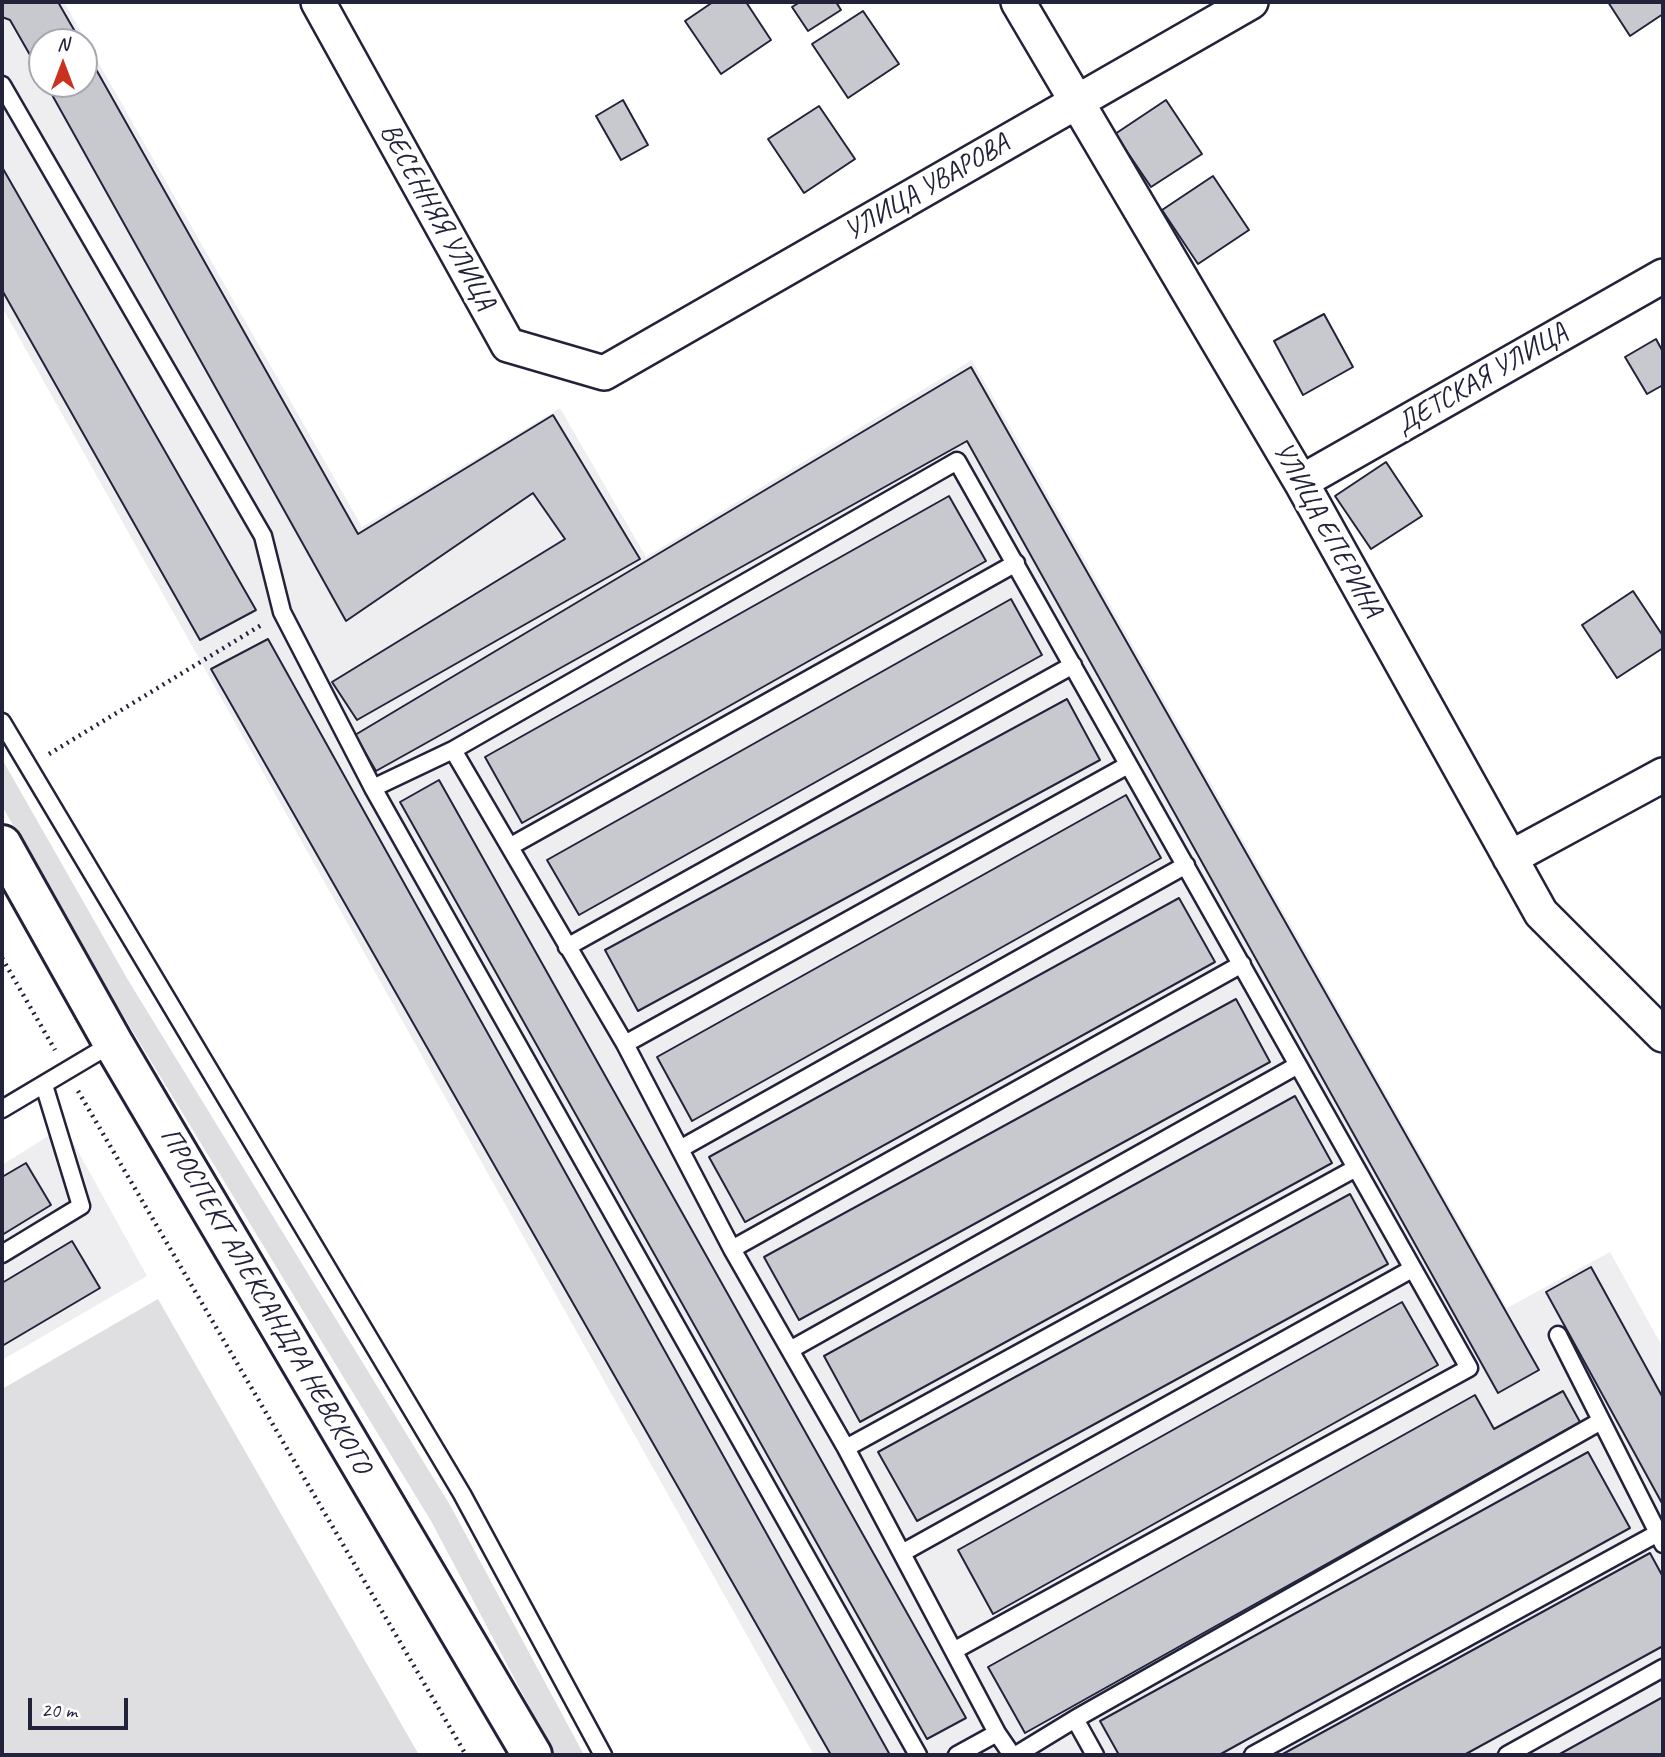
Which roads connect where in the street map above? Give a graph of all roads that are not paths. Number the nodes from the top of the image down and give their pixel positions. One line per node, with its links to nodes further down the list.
1 (1018, 2): 5 (street, УЛИЦА ЕПЕРИНА)
2 (1251, 2): 5 (street, УЛИЦА УВАРОВА)
3 (328, 5): 7 (street, ВЕСЕННЯЯ УЛИЦА)
4 (2, 85): 15 (lane)
5 (1075, 103): 7 (street, УЛИЦА УВАРОВА); 8 (street, УЛИЦА ЕПЕРИНА)
6 (1663, 276): 8 (street, ДЕТСКАЯ УЛИЦА)
7 (604, 373)
8 (1301, 482): 18 (street, УЛИЦА ЕПЕРИНА)
9 (1016, 563): 10 (lane); 12 (lane); 17 (lane)
10 (1073, 664): 13 (lane); 20 (lane)
11 (2, 722): 44 (lane)
12 (453, 750): 15 (lane); 17 (lane)
13 (1128, 765): 19 (lane); 24 (lane)
14 (1663, 775): 18 (street)
15 (373, 788): 45 (lane)
16 (2, 845): 23 (main road, ПРОСПЕКТ АЛЕКСАНДРА НЕВСКОГО)
17 (511, 846): 20 (lane)
18 (1510, 859): 22 (street, УЛИЦА ЕПЕРИНА)
19 (1186, 865): 21 (lane); 28 (lane)
20 (567, 947): 24 (lane)
21 (1242, 964): 25 (lane); 30 (lane)
22 (1663, 1035)
23 (113, 1043): 26 (lane); 43 (main road, ПРОСПЕКТ АЛЕКСАНДРА НЕВСКОГО)
24 (625, 1044): 28 (lane)
25 (1298, 1065): 29 (lane); 34 (lane)
26 (44, 1085): 27 (lane); 31 (lane)
27 (2, 1109)
28 (680, 1149): 30 (lane)
29 (1356, 1168): 32 (lane); 36 (lane)
30 (732, 1249): 34 (lane)
31 (2, 1254)
32 (1412, 1269): 38 (lane); 39 (lane)
33 (1558, 1335): 35 (lane)
34 (790, 1350): 36 (lane)
35 (1601, 1421): 37 (lane); 41 (lane)
36 (846, 1448): 38 (lane)
37 (1660, 1539): 49 (lane)
38 (902, 1553): 39 (lane)
39 (955, 1650): 42 (lane)
40 (1663, 1668): 50 (lane)
41 (1075, 1719): 47 (lane); 48 (lane)
42 (996, 1733): 46 (lane); 47 (lane)
43 (532, 1755)
44 (603, 1755)
45 (918, 1755)
46 (957, 1755)
47 (1014, 1755)
48 (1094, 1755)
49 (1253, 1755)
50 (1507, 1755)

